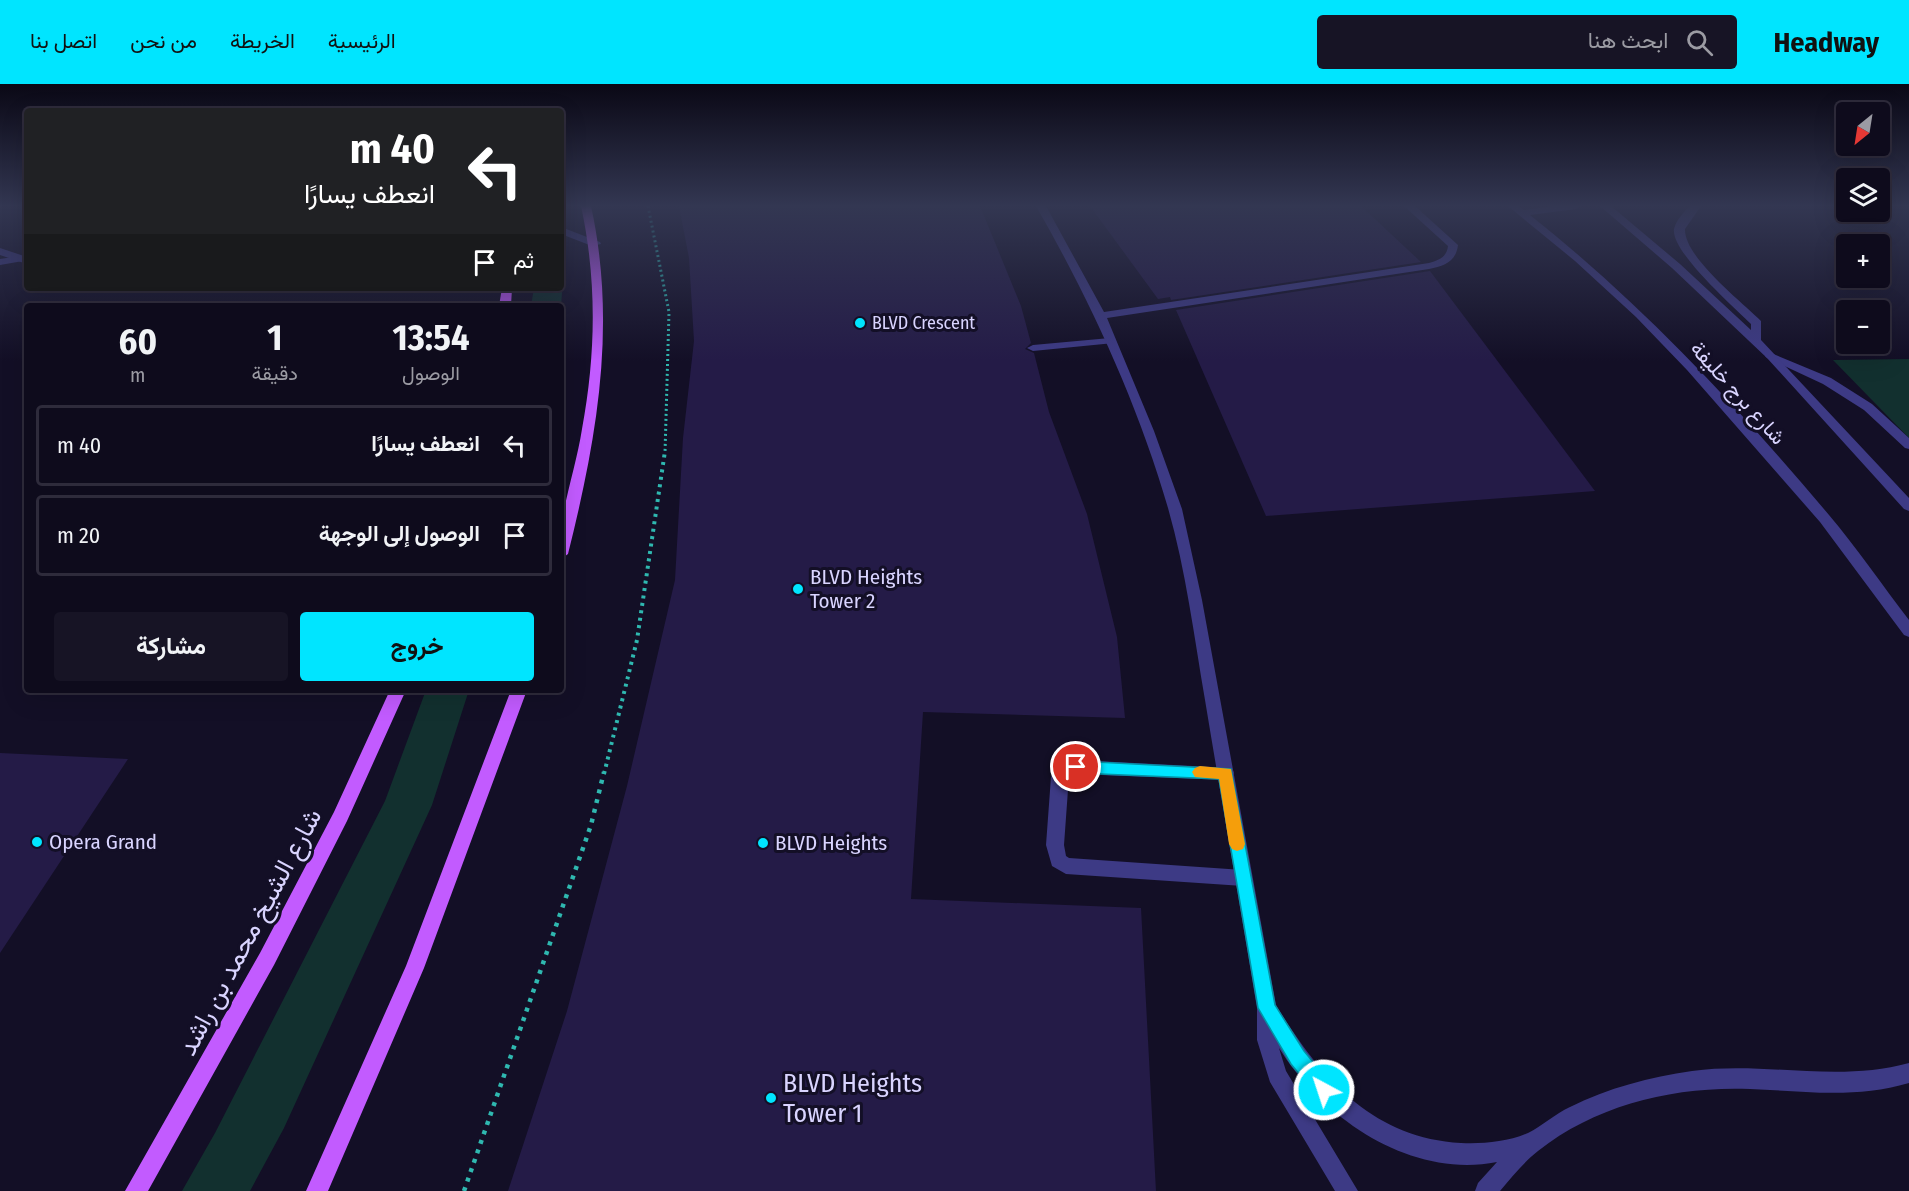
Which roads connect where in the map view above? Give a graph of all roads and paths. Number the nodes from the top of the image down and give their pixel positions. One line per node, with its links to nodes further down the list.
1 (597, 258): 17 (main road)
2 (658, 258): 28 (path)
3 (1071, 258): 10 (street)
4 (1450, 258): 10 (street)
5 (1577, 258): 18 (street, شارع برج خليفة)
6 (1666, 258): 12 (street, شارع برج خليفة)
7 (1692, 258): 12 (street)
8 (23, 260): 9 (street)
9 (0, 262)
10 (1100, 316): 11 (street)
11 (1110, 341): 13 (street); 21 (street)
12 (1755, 342): 14 (street, شارع برج خليفة)
13 (1033, 348)
14 (1771, 356): 15 (street); 16 (street, شارع برج خليفة)
15 (1909, 446)
16 (1909, 506)
17 (564, 541)
18 (1909, 631)
19 (397, 693): 26 (main road, شارع الشيخ محمد بن راشد)
20 (518, 693): 27 (main road)
21 (1226, 773): 22 (street); 22 (street)
22 (1243, 878): 23 (street)
23 (1267, 1008): 25 (street); 29 (street)
24 (1909, 1073): 25 (street)
25 (1530, 1143): 30 (street)
26 (136, 1191)
27 (317, 1191)
28 (464, 1191)
29 (1347, 1191)
30 (1486, 1191)

